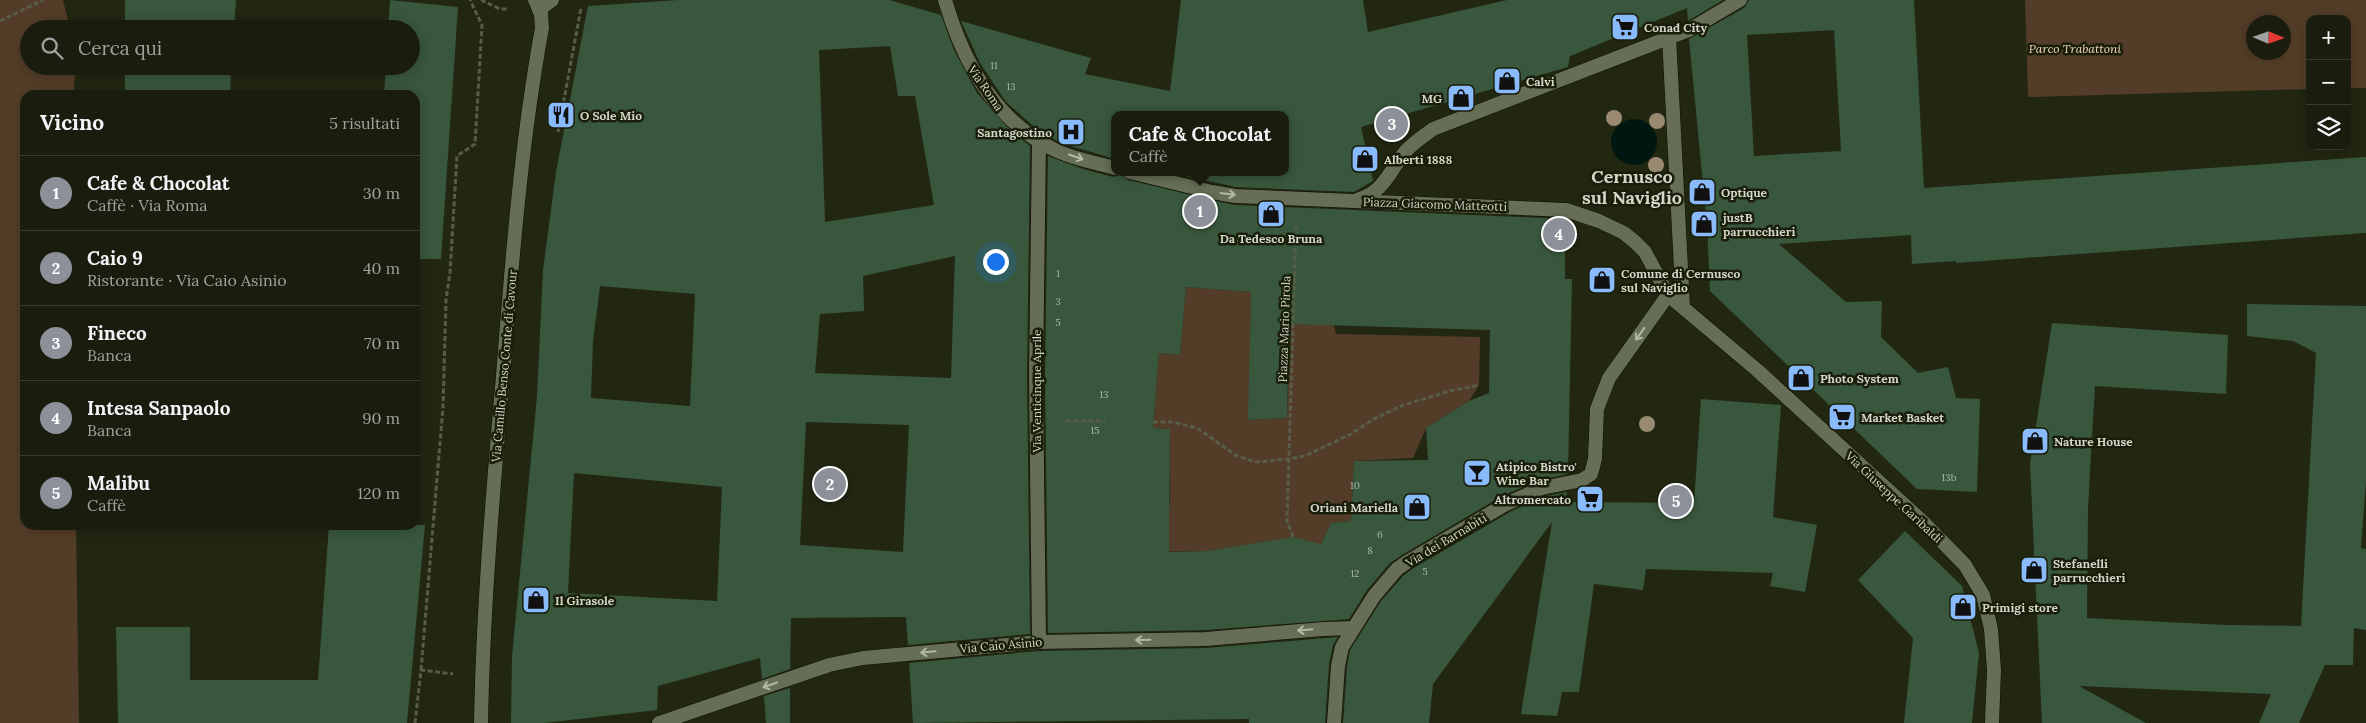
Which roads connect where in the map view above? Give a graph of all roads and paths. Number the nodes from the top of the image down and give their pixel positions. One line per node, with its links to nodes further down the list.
1 (43, 0): 7 (path)
2 (470, 0): 25 (path)
3 (552, 0): 6 (street)
4 (945, 0): 9 (street, Via Roma)
5 (1740, 0): 8 (street, Piazza Giacomo Matteotti)
6 (537, 5): 26 (street, Via Camillo Benso Conte di Cavour)
7 (0, 21)
8 (1669, 37): 13 (street, Piazza Giacomo Matteotti); 15 (street)
9 (1039, 141): 10 (street, Via Roma, one-way to 10); 18 (street, Via Venticinque Aprile)
10 (1111, 167)
11 (1146, 176): 12 (street, one-way to 12)
12 (1297, 199): 13 (street); 21 (path, Piazza Mario Pirola)
13 (1350, 200): 14 (street, Piazza Giacomo Matteotti)
14 (1668, 295): 15 (street, Piazza Giacomo Matteotti); 23 (street, Via dei Barnabiti, one-way to 23)
15 (1683, 307): 16 (street, Piazza Giacomo Matteotti)
16 (1757, 370): 29 (street, Via Giuseppe Garibaldi)
17 (1479, 385): 21 (path)
18 (1036, 421): 19 (path); 24 (street, Via Venticinque Aprile)
19 (1105, 421)
20 (1153, 422): 21 (path)
21 (1289, 459): 22 (path, Piazza Mario Pirola)
22 (1293, 537)
23 (1353, 628): 24 (street, Via Caio Asinio, one-way to 24); 28 (street, Via dei Barnabiti)
24 (1039, 642): 27 (street, Via Caio Asinio, one-way to 27)
25 (421, 670)
26 (481, 723)
27 (659, 723)
28 (1334, 723)
29 (1992, 723)

